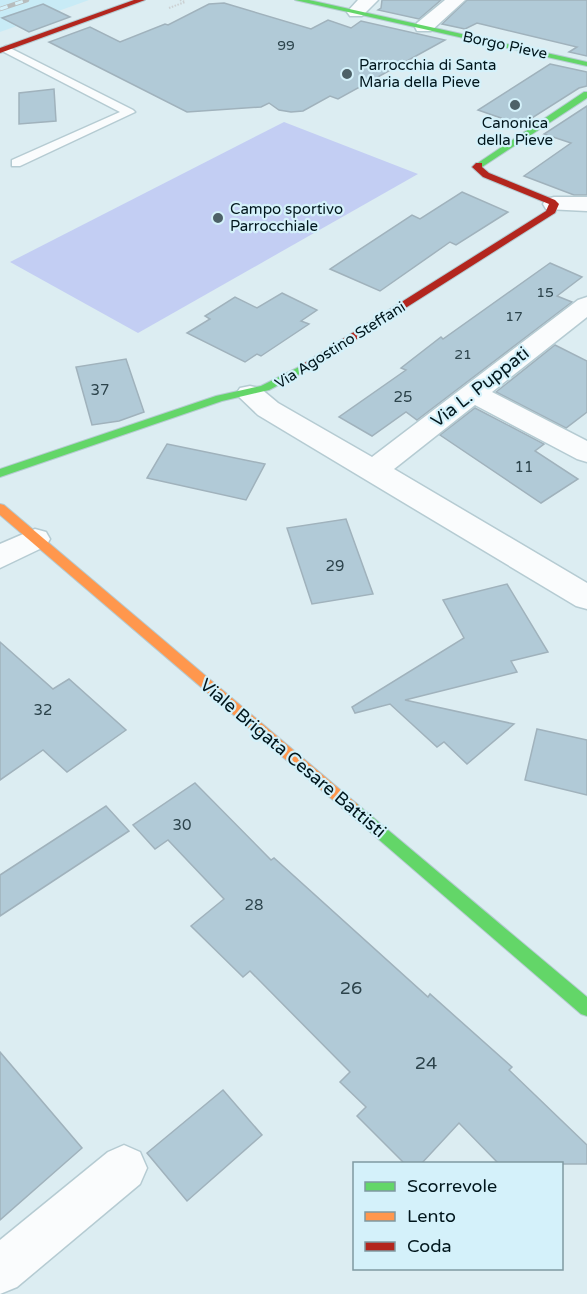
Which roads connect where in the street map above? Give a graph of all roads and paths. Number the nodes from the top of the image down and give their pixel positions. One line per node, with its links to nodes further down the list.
1 (141, 0): 6 (street)
2 (299, 0): 4 (street, Borgo Pieve)
3 (456, 0): 5 (street, Borgo Pieve)
4 (362, 6): 5 (street, Borgo Pieve)
5 (423, 27): 7 (street, Borgo Pieve)
6 (3, 50): 9 (lane)
7 (587, 63)
8 (587, 94): 10 (street)
9 (16, 163)
10 (554, 204): 11 (street); 14 (street, Via Agostino Steffani)
11 (587, 204)
12 (587, 305): 13 (street, Via L. Puppati)
13 (472, 393): 15 (street); 16 (street, Via L. Puppati)
14 (250, 394): 16 (street); 17 (street, Via Agostino Steffani)
15 (587, 453)
16 (374, 470): 21 (street)
17 (0, 473)
18 (0, 508): 19 (street, Viale Brigata Cesare Battisti)
19 (35, 539): 20 (street); 22 (street, Viale Brigata Cesare Battisti)
20 (0, 558)
21 (587, 598)
22 (587, 1008)
23 (124, 1168): 24 (street)
24 (0, 1270)

